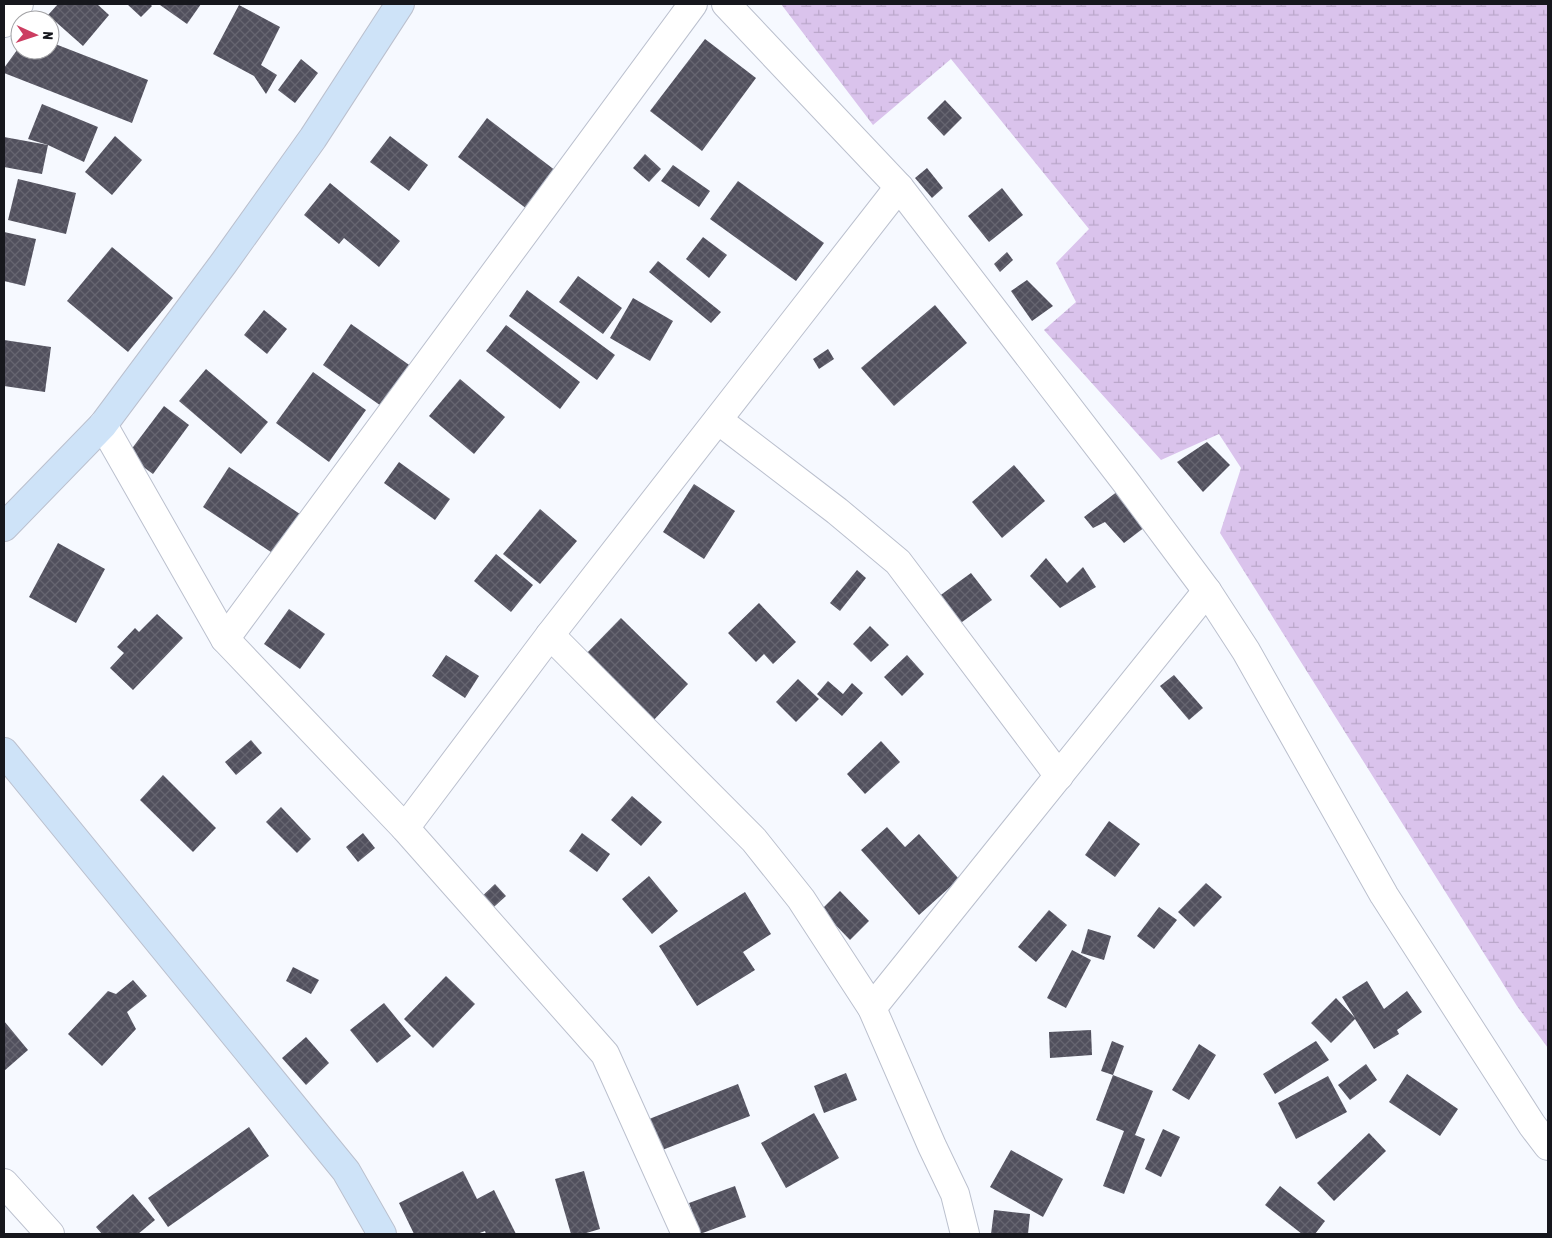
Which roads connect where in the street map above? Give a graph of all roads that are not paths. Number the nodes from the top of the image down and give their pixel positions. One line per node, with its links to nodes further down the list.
1 (19, 4): 5 (street)
2 (400, 4): 8 (main road)
3 (693, 4): 12 (street)
4 (726, 4): 6 (street)
5 (4, 23)
6 (899, 187): 7 (street); 10 (street)
7 (718, 420): 11 (street); 14 (street)
8 (103, 424): 9 (main road); 12 (street)
9 (4, 526)
10 (1207, 591): 14 (street); 17 (street)
11 (550, 635): 15 (street); 16 (street)
12 (225, 639): 15 (street)
13 (4, 752): 20 (main road)
14 (1059, 776): 16 (street)
15 (405, 828): 21 (street)
16 (872, 1008): 22 (street)
17 (1548, 1146)
18 (4, 1183): 19 (street)
19 (50, 1234)
20 (382, 1234)
21 (686, 1234)
22 (964, 1234)

